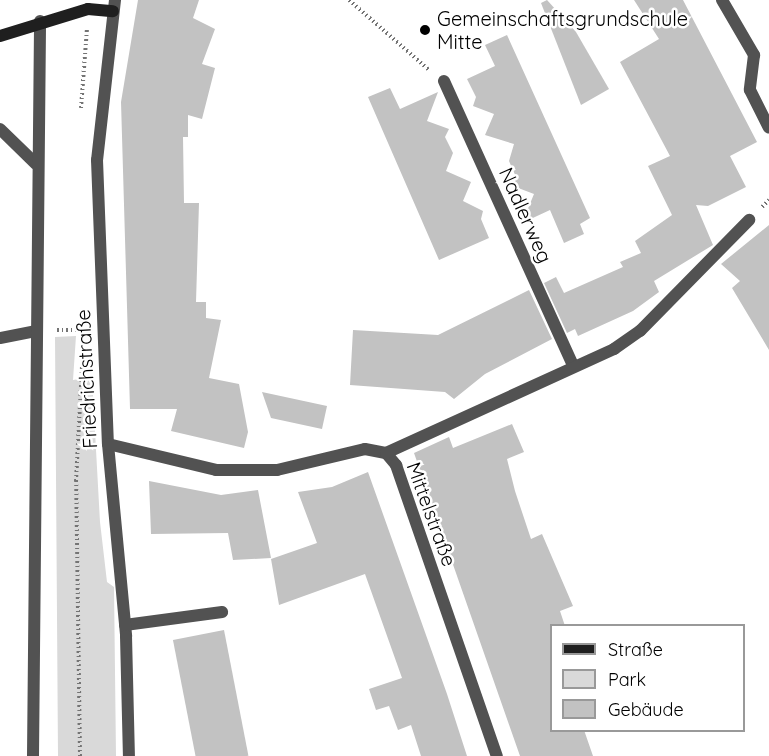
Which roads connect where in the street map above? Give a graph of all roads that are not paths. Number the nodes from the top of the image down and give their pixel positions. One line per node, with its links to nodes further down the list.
1 (722, 0): 6 (street)
2 (114, 5): 3 (street); 13 (street, Friedrichstraße)
3 (40, 21): 4 (street); 8 (street)
4 (0, 36)
5 (444, 81): 12 (street, Nadlerweg)
6 (769, 128)
7 (0, 129): 8 (street)
8 (36, 164): 10 (street)
9 (749, 220): 12 (street)
10 (35, 331): 11 (street); 17 (street)
11 (0, 338)
12 (573, 366): 14 (street)
13 (108, 444): 14 (street, Mittelstraße); 16 (street, Friedrichstraße)
14 (386, 453): 19 (street, Mittelstraße)
15 (222, 612): 16 (street)
16 (125, 625): 18 (street, Friedrichstraße)
17 (33, 756)
18 (129, 756)
19 (497, 756)

